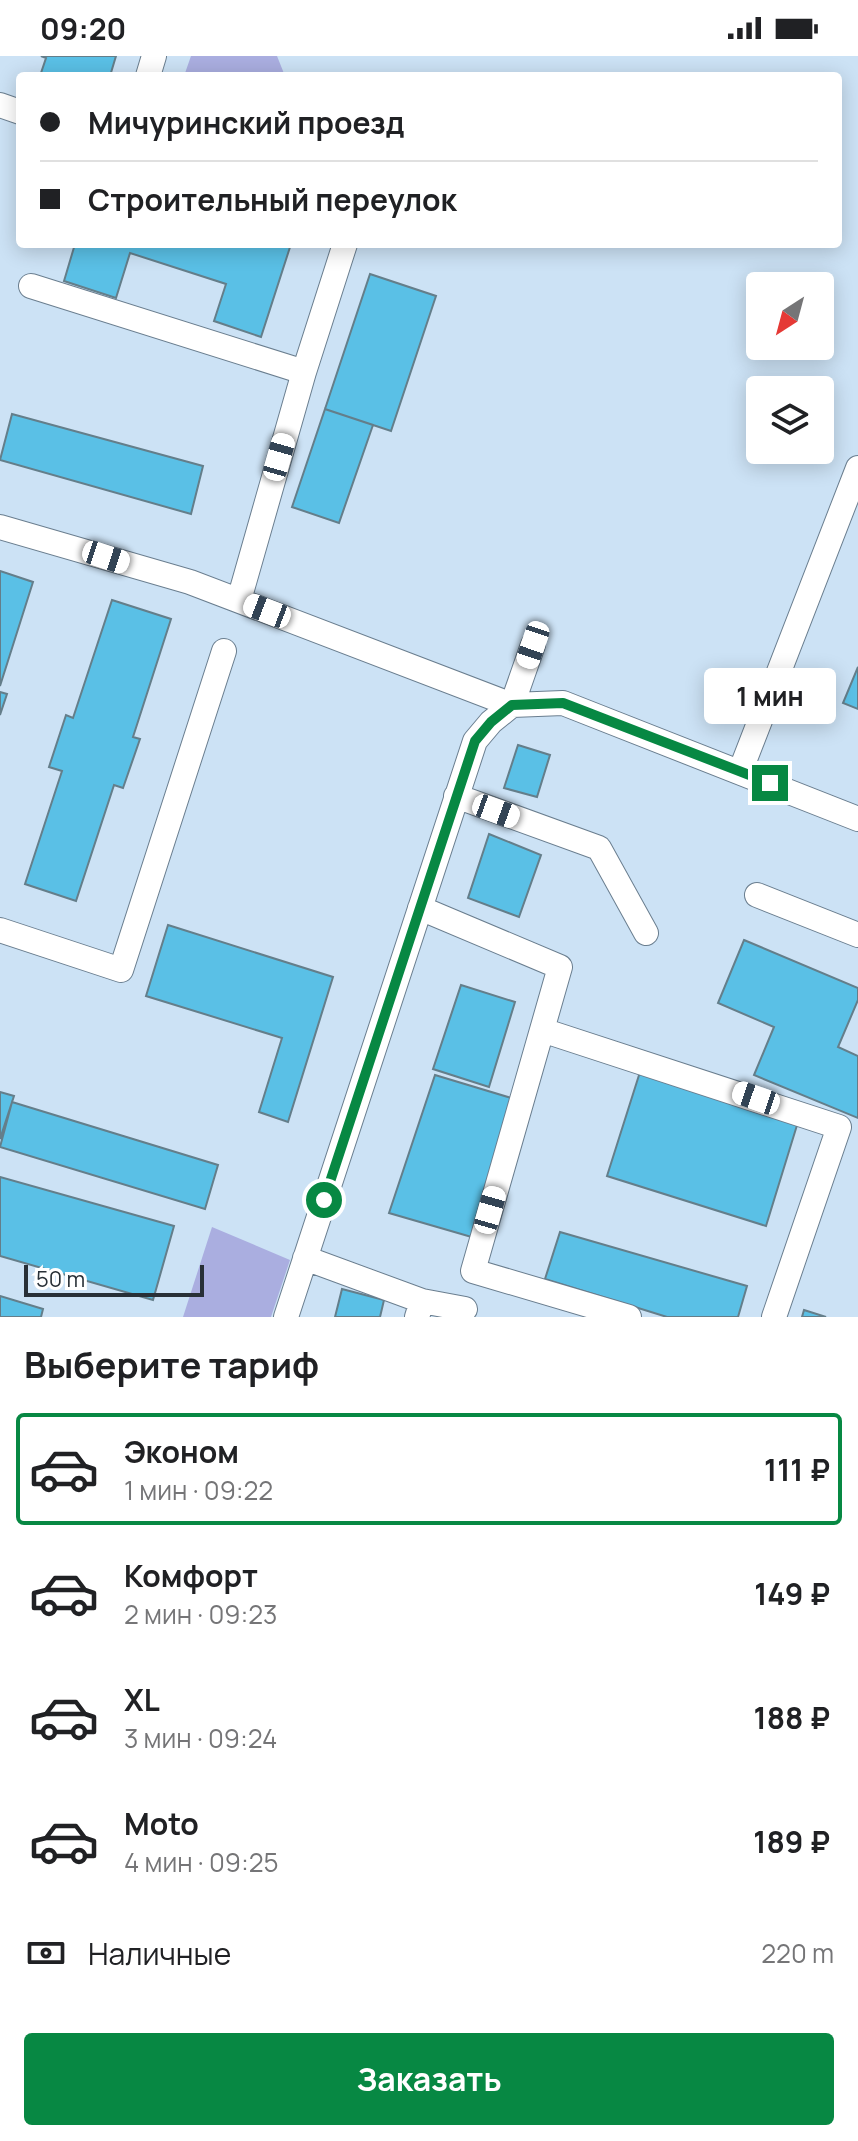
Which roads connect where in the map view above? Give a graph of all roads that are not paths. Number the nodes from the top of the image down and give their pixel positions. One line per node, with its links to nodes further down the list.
1 (344, 248): 3 (street)
2 (31, 286): 3 (street)
3 (304, 372): 6 (street)
4 (858, 468): 10 (street)
5 (0, 527): 6 (street)
6 (239, 600): 9 (street)
7 (533, 645): 9 (street)
8 (224, 651): 15 (street)
9 (512, 705): 10 (street); 11 (street)
10 (740, 772): 12 (street)
11 (456, 796): 14 (street); 16 (street)
12 (858, 819)
13 (757, 895): 17 (street)
14 (420, 908): 18 (street); 19 (street)
15 (0, 930)
16 (646, 933)
17 (858, 935)
18 (542, 1030): 23 (street); 24 (street)
19 (305, 1258): 20 (street); 22 (street)
20 (420, 1309): 21 (street)
21 (465, 1309)
22 (286, 1317)
23 (629, 1317)
24 (774, 1317)

